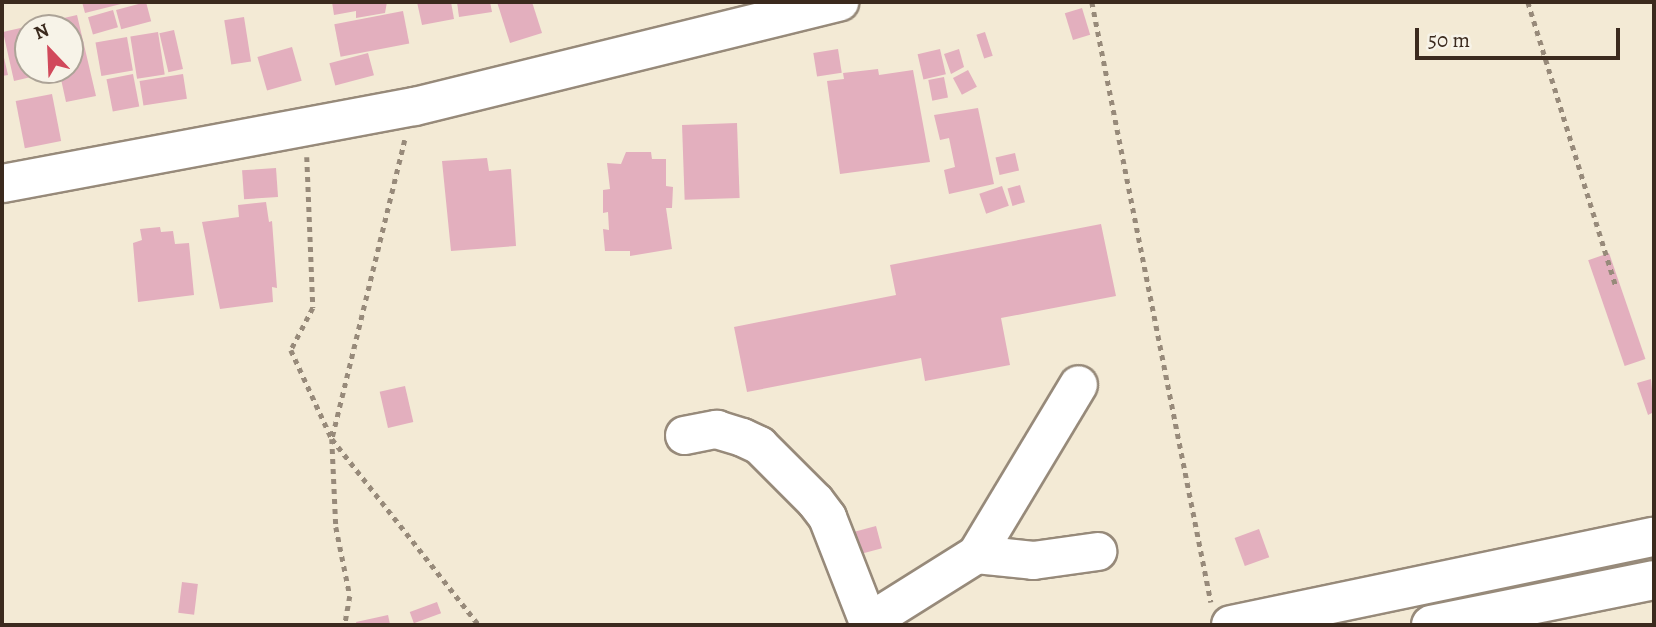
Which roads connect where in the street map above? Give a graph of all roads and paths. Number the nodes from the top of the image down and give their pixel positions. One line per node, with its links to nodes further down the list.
1 (839, 2): 4 (street)
2 (1092, 2): 15 (path)
3 (1528, 2): 7 (path)
4 (414, 106): 5 (street); 10 (path)
5 (306, 128): 6 (street); 10 (path)
6 (2, 183)
7 (1616, 287)
8 (1078, 384): 13 (street)
9 (684, 435): 18 (street)
10 (332, 439): 16 (path); 17 (path)
11 (1654, 537): 15 (highway)
12 (1097, 551): 13 (street)
13 (976, 554): 18 (street)
14 (1654, 580): 19 (highway)
15 (1222, 618)
16 (345, 625)
17 (479, 625)
18 (870, 625)
19 (1431, 625)

